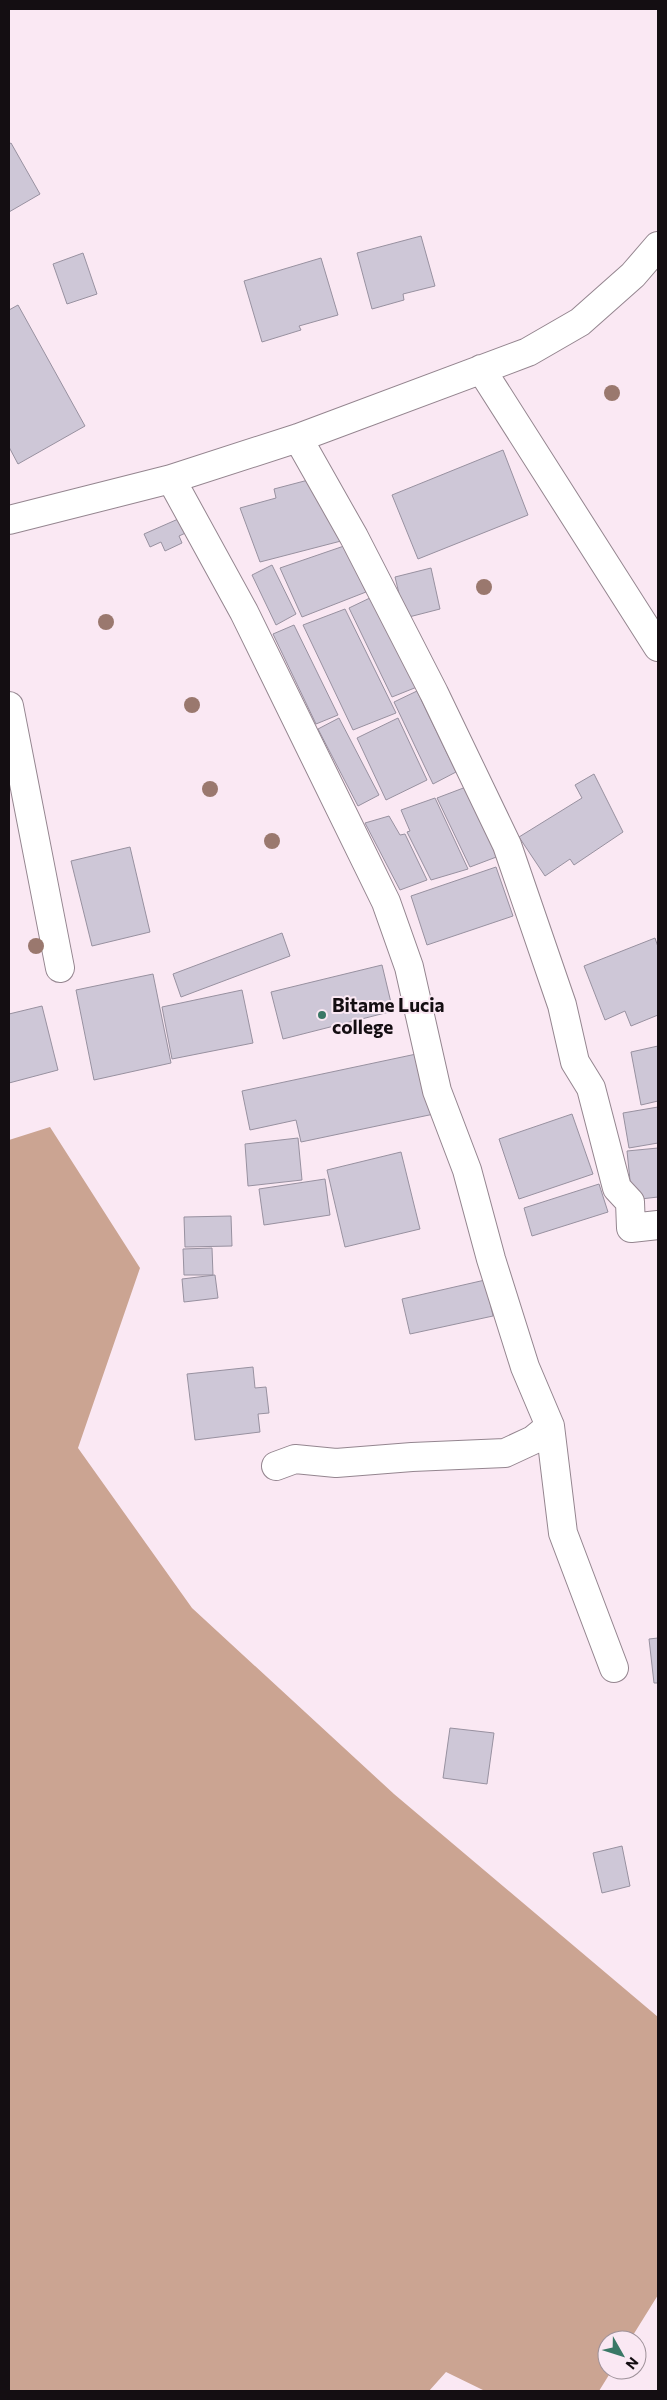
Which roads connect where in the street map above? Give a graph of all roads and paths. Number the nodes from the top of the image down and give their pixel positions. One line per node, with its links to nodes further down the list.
1 (658, 246): 2 (street)
2 (481, 369): 3 (street); 6 (street)
3 (298, 438): 4 (street); 9 (street)
4 (171, 479): 5 (street); 10 (street)
5 (9, 520)
6 (658, 647)
7 (9, 706): 8 (street)
8 (60, 968)
9 (658, 1225)
10 (550, 1426): 11 (street); 12 (street)
11 (276, 1466)
12 (614, 1668)

